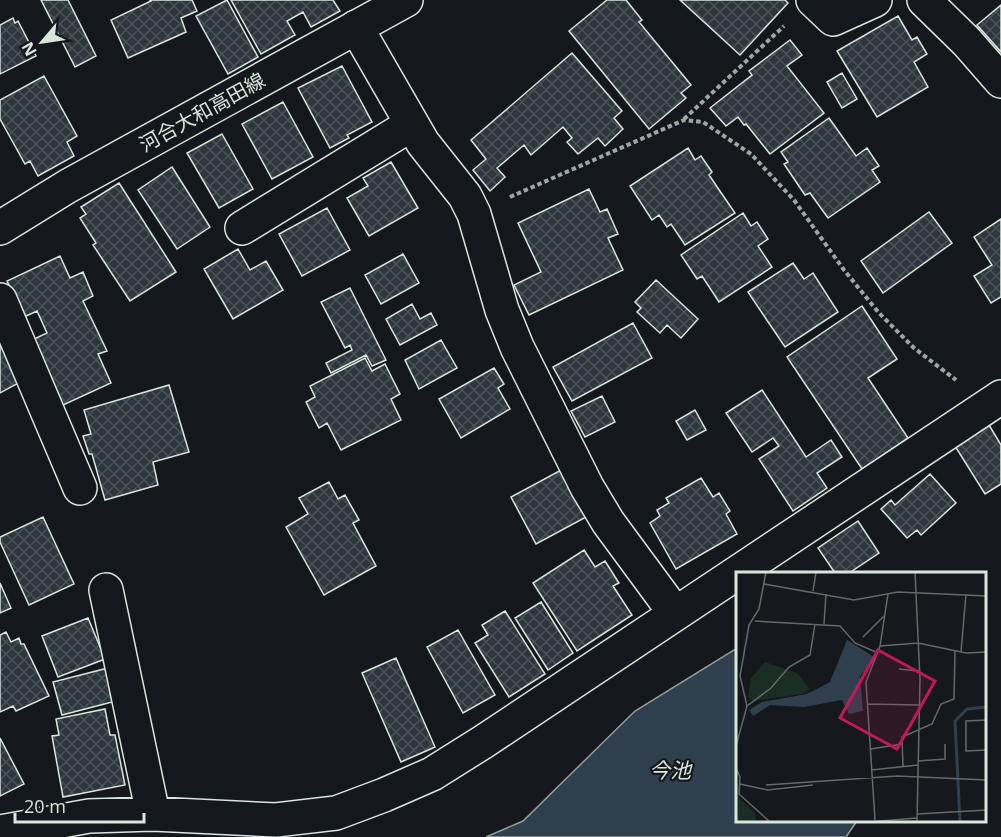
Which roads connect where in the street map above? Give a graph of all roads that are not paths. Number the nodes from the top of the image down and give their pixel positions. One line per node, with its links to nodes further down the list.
1 (406, 0): 5 (street, 河合大和高田線)
2 (813, 0): 3 (street)
3 (875, 0)
4 (924, 0): 6 (street)
5 (356, 27): 7 (street); 8 (street, 河合大和高田線)
6 (1001, 81)
7 (412, 124): 9 (street); 16 (street)
8 (0, 228)
9 (242, 228)
10 (0, 300): 12 (street)
11 (996, 400): 13 (street)
12 (80, 488)
13 (737, 572)
14 (736, 573): 16 (street)
15 (106, 590): 17 (street)
16 (675, 613): 17 (street)
17 (153, 814): 18 (street)
18 (33, 831): 19 (street)
19 (0, 832)

